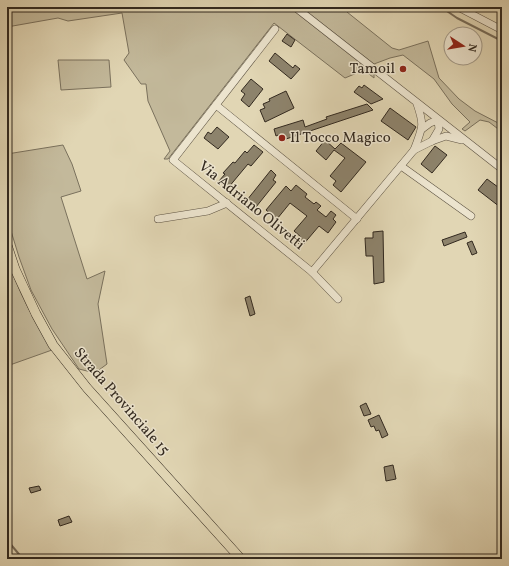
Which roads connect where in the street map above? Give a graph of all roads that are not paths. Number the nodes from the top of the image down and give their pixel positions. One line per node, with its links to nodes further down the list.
1 (295, 7): 5 (street)
2 (458, 7): 4 (street)
3 (275, 29): 6 (street)
4 (502, 30)
5 (417, 104): 7 (street); 8 (street)
6 (216, 105): 14 (street, Via Adriano Olivetti); 17 (street)
7 (438, 120): 8 (street); 9 (street); 10 (street)
8 (422, 128): 11 (street)
9 (465, 140): 10 (street); 13 (street)
10 (432, 141): 11 (street)
11 (414, 150): 12 (street)
12 (401, 166): 15 (street); 17 (street)
13 (502, 169)
14 (227, 203): 16 (street); 19 (street, Via Adriano Olivetti)
15 (471, 216)
16 (158, 219)
17 (357, 219): 19 (street)
18 (7, 245): 21 (main road, Strada Provinciale 15)
19 (312, 272): 20 (street, Via Adriano Olivetti)
20 (338, 299)
21 (241, 559)

